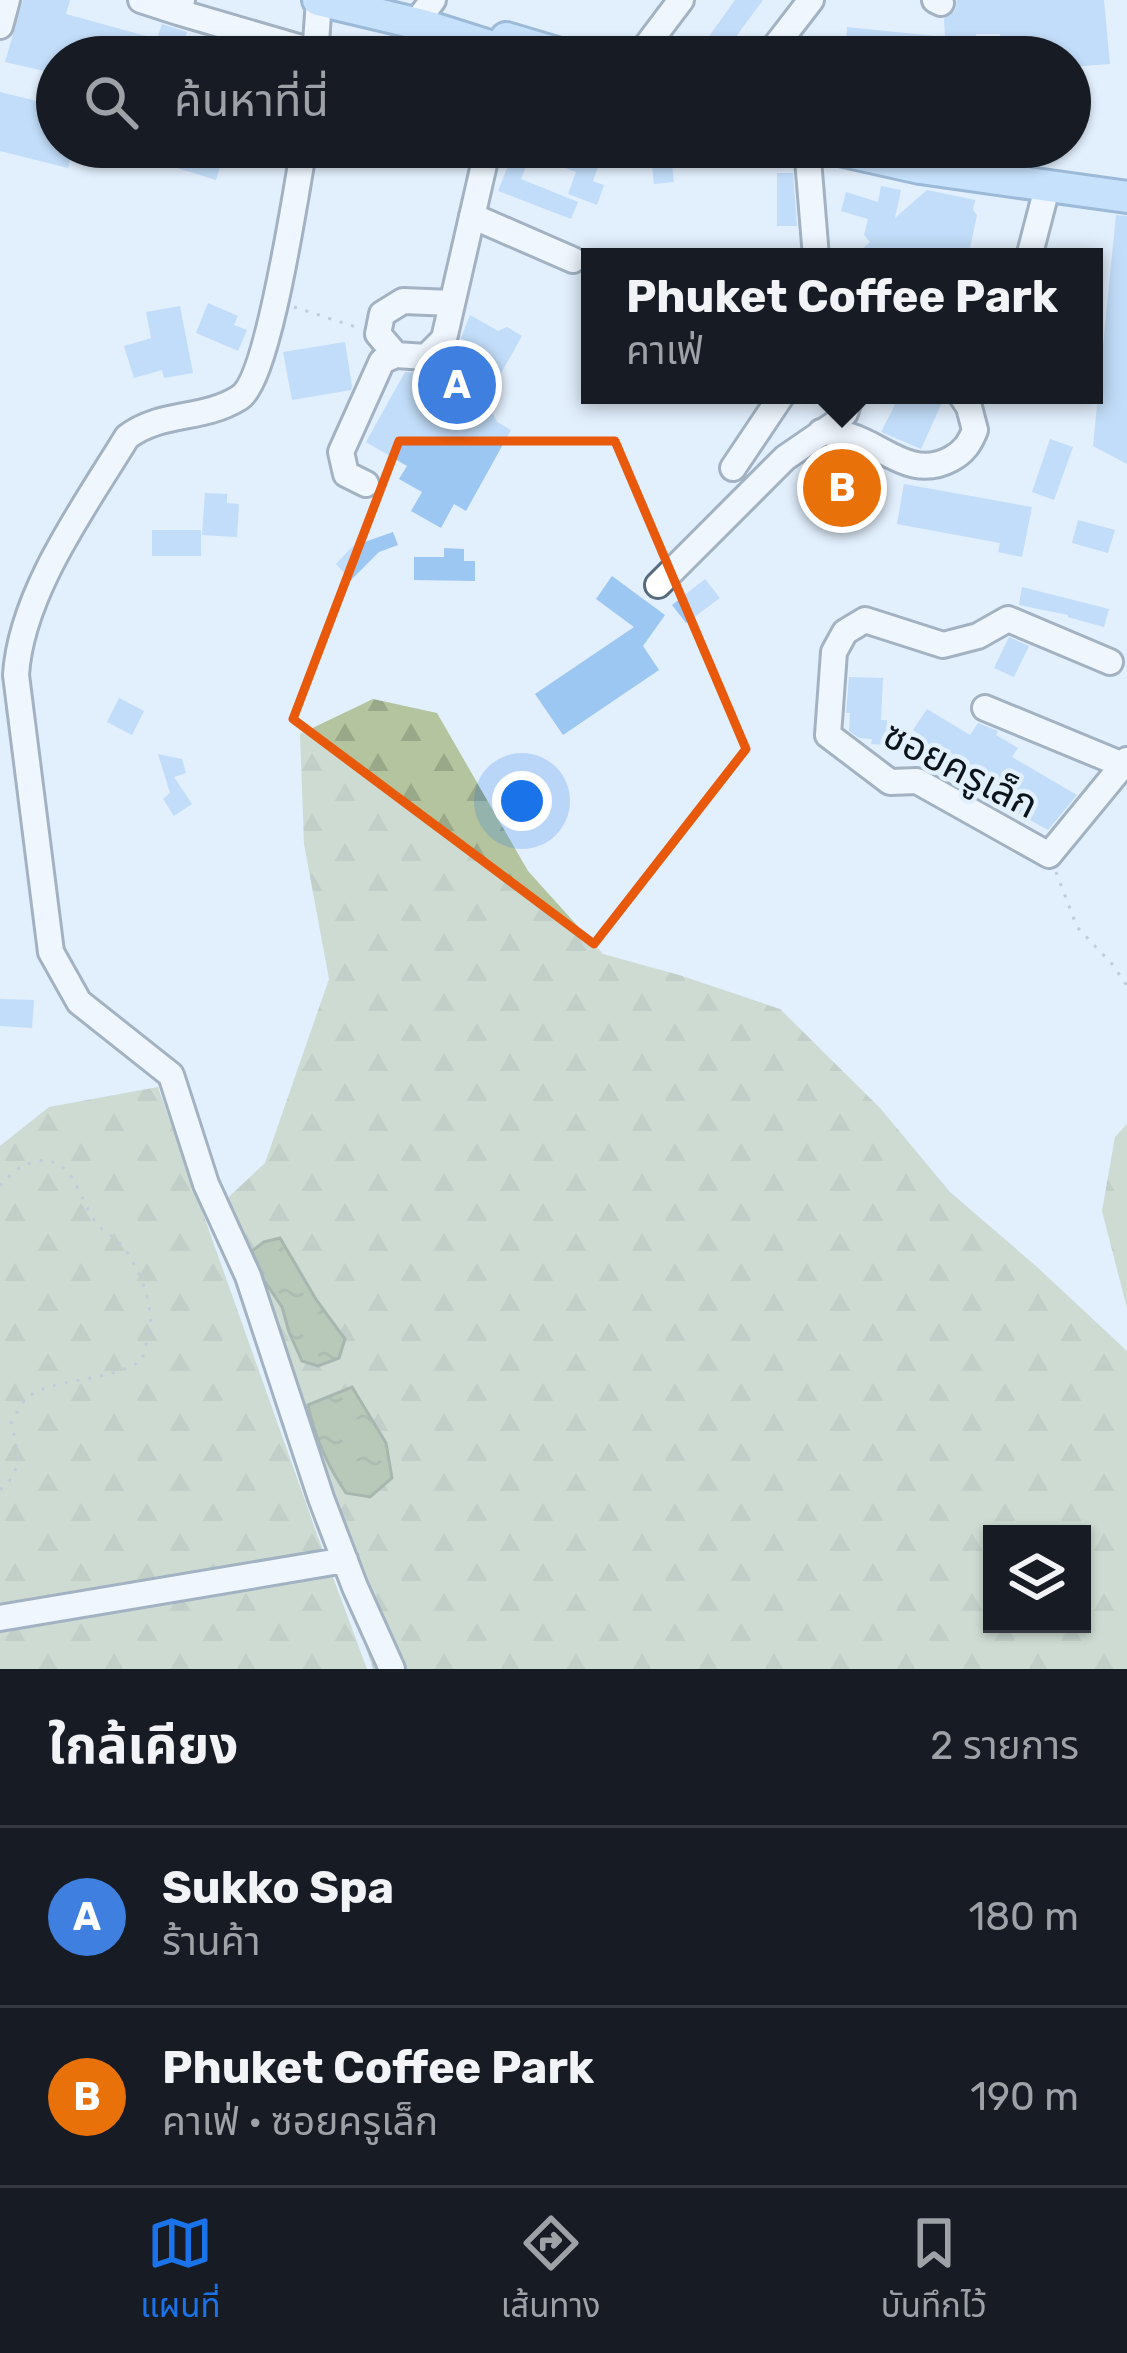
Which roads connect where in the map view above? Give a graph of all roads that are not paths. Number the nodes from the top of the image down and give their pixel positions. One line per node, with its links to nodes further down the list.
1 (7, 0): 9 (street)
2 (141, 0): 7 (street)
3 (319, 0): 11 (street); 12 (main road)
4 (380, 0): 8 (main road)
5 (682, 0): 14 (street)
6 (811, 0): 15 (street)
7 (180, 6): 10 (street)
8 (428, 7): 13 (main road)
9 (0, 26)
10 (263, 36)
11 (316, 36)
12 (455, 36)
13 (510, 36)
14 (654, 36)
15 (783, 36)
16 (300, 168): 37 (street)
17 (483, 168): 24 (street)
18 (809, 168): 25 (street)
19 (920, 168): 22 (main road)
20 (1047, 168): 21 (main road)
21 (1127, 176)
22 (1047, 188): 23 (main road); 26 (street)
23 (1127, 197)
24 (472, 216): 27 (street); 28 (street)
25 (815, 248)
26 (1031, 248)
27 (573, 260)
28 (452, 303): 29 (street); 29 (street)
29 (396, 356): 35 (street)
30 (776, 404): 34 (street)
31 (848, 404): 33 (street)
32 (968, 404): 33 (street)
33 (821, 432): 36 (street)
34 (734, 468)
35 (366, 484)
36 (658, 585)
37 (8, 662): 41 (street)
38 (1110, 662): 40 (street, ซอยครูเล็ก)
39 (985, 708): 40 (street)
40 (1125, 763)
41 (345, 1560): 42 (street); 43 (street)
42 (0, 1618)
43 (392, 1669)

